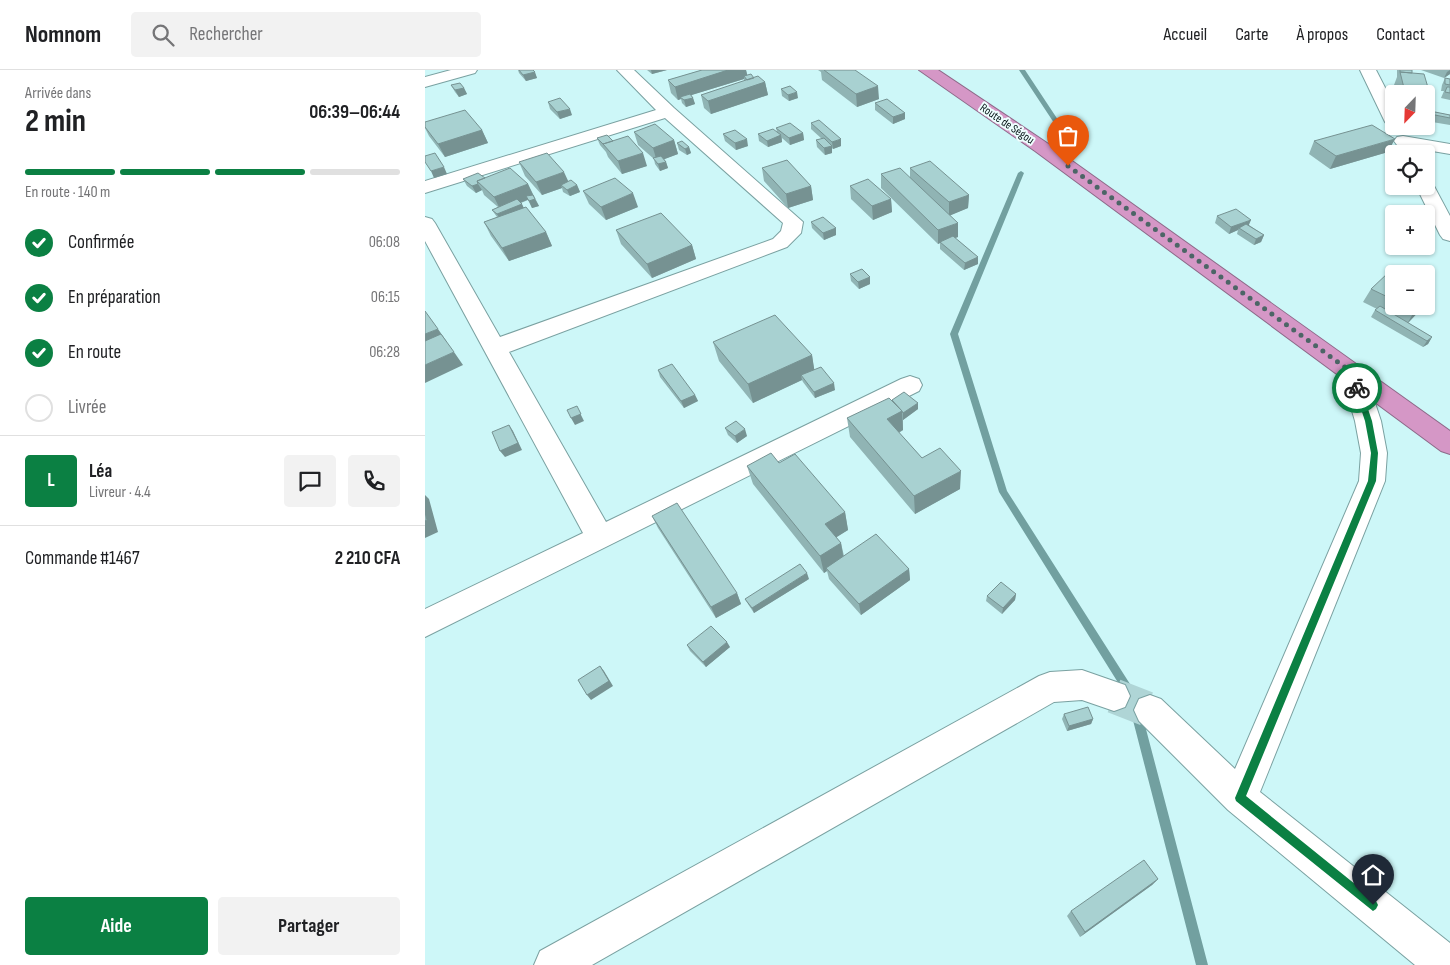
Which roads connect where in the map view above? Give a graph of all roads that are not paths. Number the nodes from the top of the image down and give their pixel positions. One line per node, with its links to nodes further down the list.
1 (469, 70): 5 (street)
2 (625, 70): 7 (street)
3 (927, 70): 15 (highway, Route de Ségou)
4 (1368, 70): 6 (street)
5 (425, 82)
6 (1385, 104)
7 (668, 112): 10 (street); 14 (street)
8 (1403, 140): 9 (street)
9 (1450, 149)
10 (425, 187)
11 (1430, 195): 13 (street)
12 (425, 223): 14 (street)
13 (1447, 224)
14 (495, 348): 18 (street)
15 (1353, 373): 17 (highway, Route de Ségou); 22 (street)
16 (910, 384): 18 (street)
17 (1450, 444)
18 (600, 537): 19 (street)
19 (425, 624)
20 (1114, 696): 23 (street)
21 (1150, 710): 22 (street)
22 (1240, 798): 24 (street)
23 (554, 965)
24 (1446, 965)

